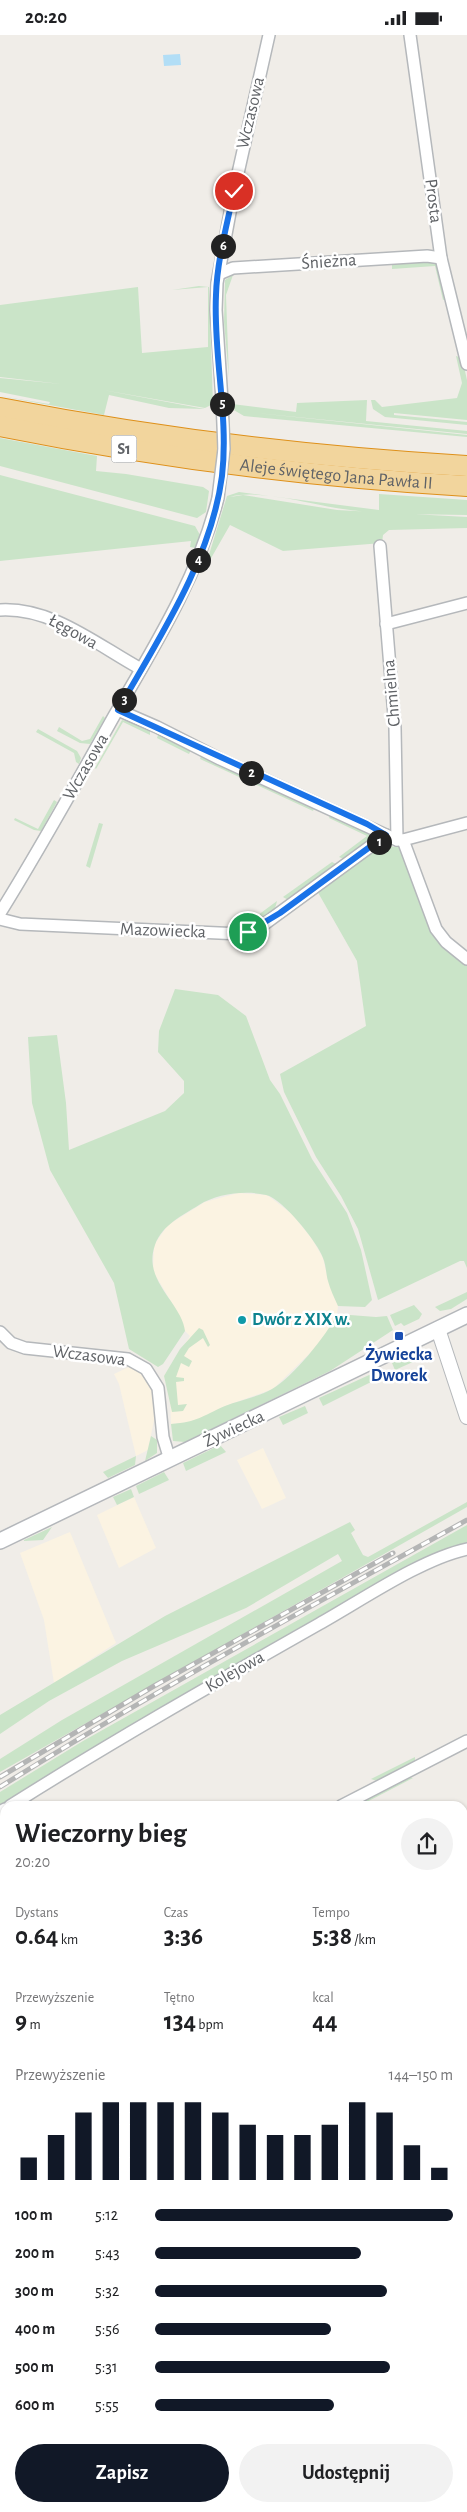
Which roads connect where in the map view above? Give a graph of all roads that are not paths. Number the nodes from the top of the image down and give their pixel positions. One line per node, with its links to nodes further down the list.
1 (270, 35): 4 (street, Wczasowa)
2 (410, 35): 3 (street, Prosta)
3 (441, 258): 4 (street, Śnieżna); 5 (street, Prosta)
4 (219, 274): 14 (street, Wczasowa, bridge)
5 (467, 364)
6 (0, 408): 8 (highway, Aleje świętego Jana Pawła II / S1)
7 (0, 426): 9 (highway, Aleje świętego Jana Pawła II / S1)
8 (467, 466)
9 (467, 486)
10 (380, 546): 13 (street, Chmielna)
11 (467, 603): 13 (street)
12 (0, 610): 14 (street, Łęgowa)
13 (386, 624): 18 (street, Chmielna)
14 (141, 669): 15 (street, Wczasowa)
15 (118, 710): 17 (street); 19 (street, Wczasowa)
16 (467, 823): 18 (street)
17 (386, 835): 18 (street); 20 (street, Mazowiecka)
18 (400, 840): 21 (street, Chmielna)
19 (0, 913)
20 (0, 919)
21 (467, 959)
22 (467, 1315): 23 (main road, Żywiecka)
23 (438, 1329): 25 (street); 26 (main road, Żywiecka)
24 (0, 1332): 26 (street, Wczasowa)
25 (467, 1417)
26 (170, 1460): 27 (main road, Żywiecka)
27 (0, 1541)
28 (467, 1549): 30 (street, Kolejowa)
29 (467, 1741): 31 (street)
30 (18, 1801)
31 (351, 1801)

